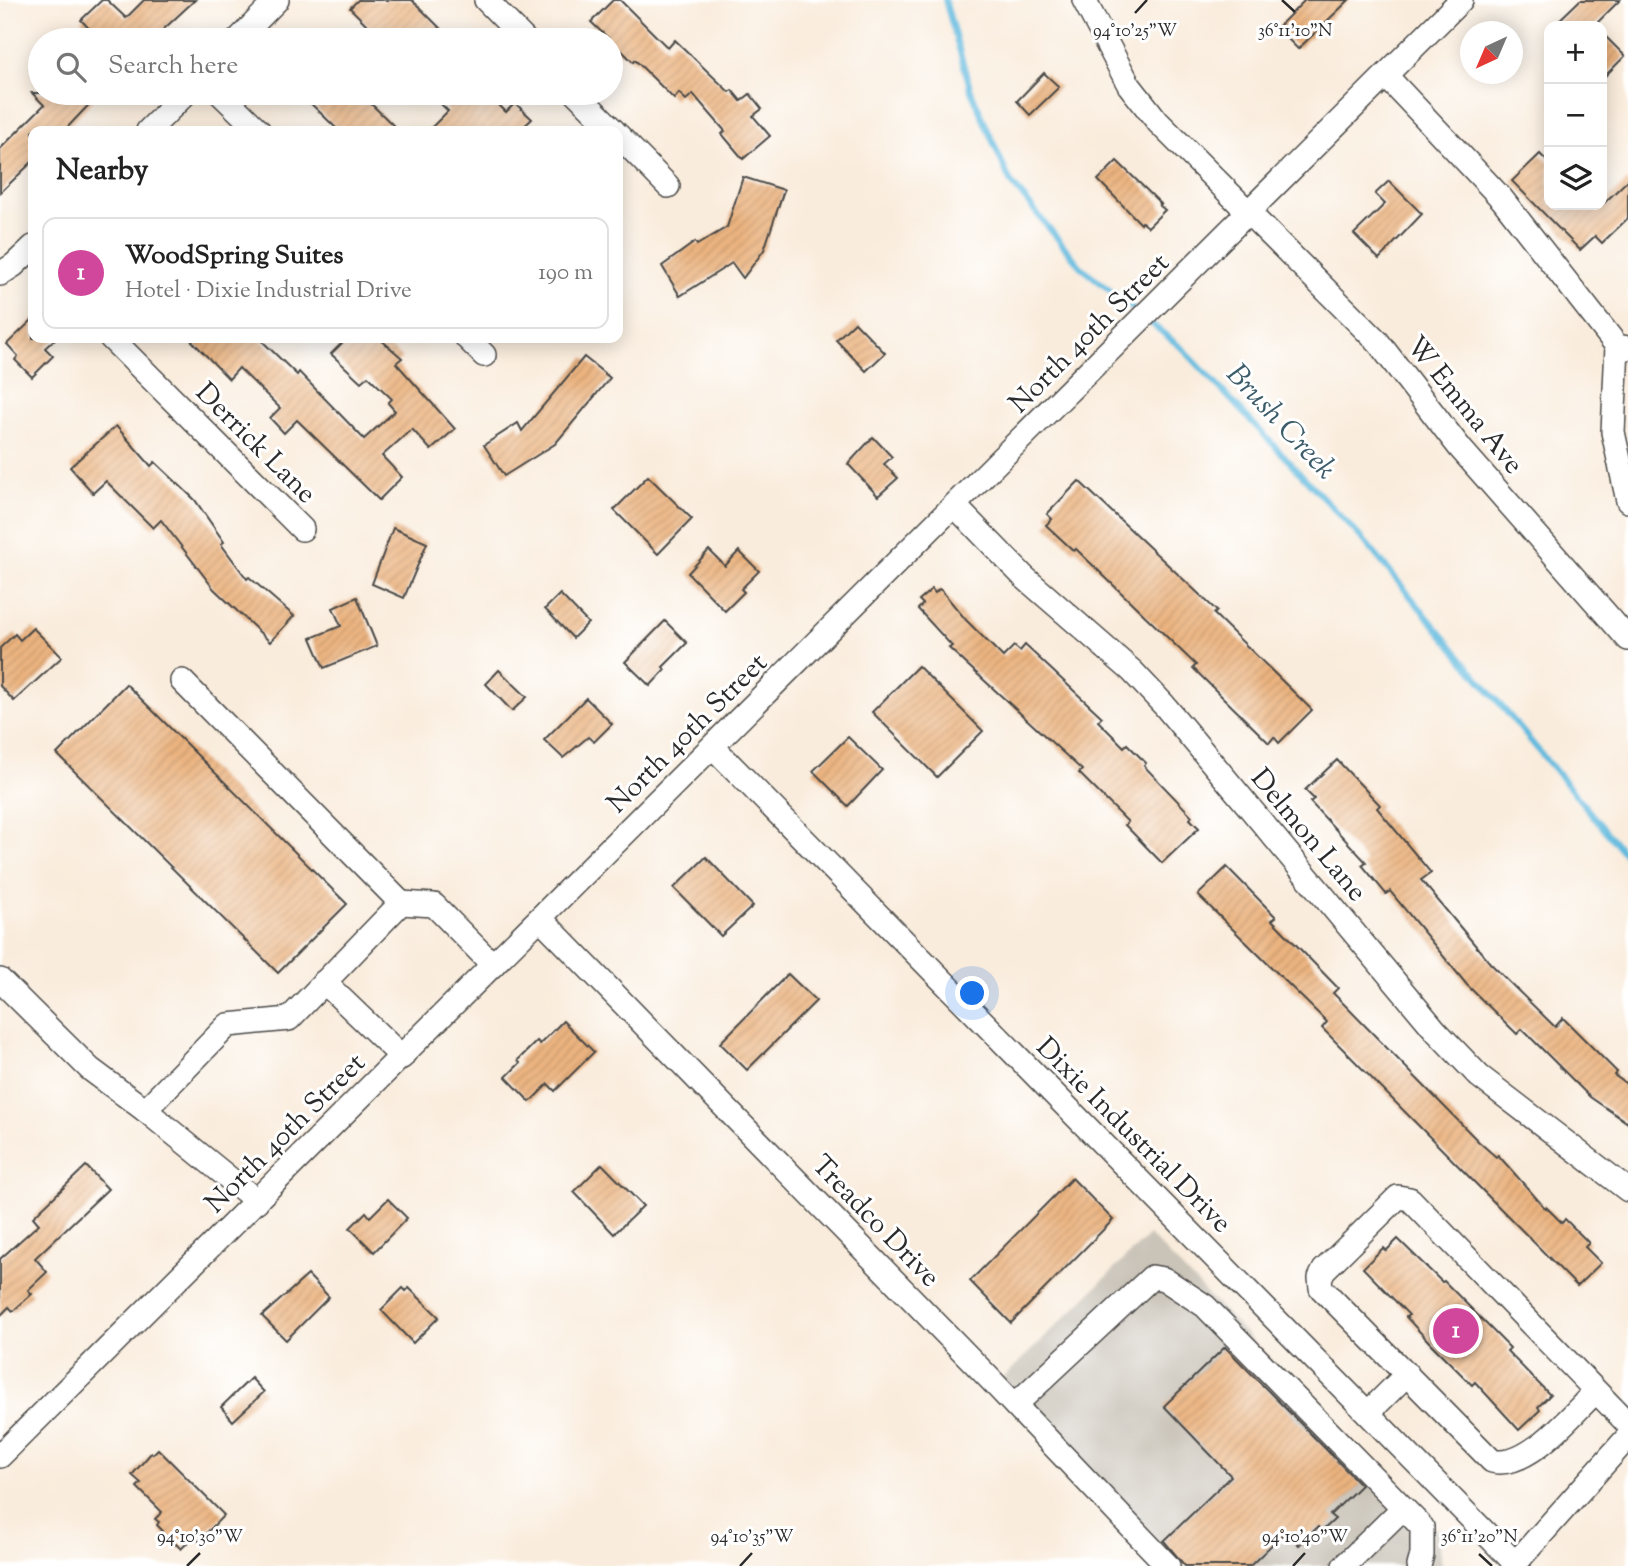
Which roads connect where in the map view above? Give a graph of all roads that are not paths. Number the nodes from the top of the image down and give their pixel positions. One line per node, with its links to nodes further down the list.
1 (277, 0): 5 (street)
2 (485, 0): 6 (street)
3 (1084, 0): 16 (street, W Emma Ave)
4 (1461, 0): 7 (street, North 40th Street)
5 (250, 28)
6 (513, 28)
7 (1386, 76): 16 (street, North 40th Street); 21 (street)
8 (174, 105): 11 (street)
9 (232, 105): 12 (street)
10 (588, 105): 13 (street)
11 (153, 126)
12 (254, 126)
13 (609, 126)
14 (623, 140): 15 (street)
15 (668, 186)
16 (1249, 213): 24 (street, North 40th Street); 26 (street, W Emma Ave)
17 (28, 256): 18 (street)
18 (0, 274)
19 (116, 343): 25 (street, Derrick Lane)
20 (472, 343): 22 (street)
21 (1623, 347): 23 (street)
22 (484, 355)
23 (1628, 501)
24 (955, 506): 28 (street, North 40th Street); 36 (street, Delmon Lane)
25 (302, 529)
26 (1628, 639)
27 (181, 681): 29 (street)
28 (713, 747): 30 (street, North 40th Street); 41 (street, Dixie Industrial Drive)
29 (401, 904): 31 (street); 33 (street)
30 (541, 919): 31 (street, North 40th Street); 40 (street, Treadco Drive)
31 (493, 965): 34 (street, North 40th Street)
32 (0, 980): 35 (street)
33 (324, 982): 34 (street); 35 (street)
34 (402, 1057): 37 (street, North 40th Street)
35 (145, 1110): 37 (street)
36 (1628, 1190)
37 (257, 1201): 44 (street, North 40th Street)
38 (1407, 1374): 39 (street); 39 (street); 41 (street)
39 (1596, 1391): 42 (street)
40 (1015, 1405): 45 (street); 47 (street, Treadco Drive)
41 (1368, 1413): 46 (street, Dixie Industrial Drive)
42 (1628, 1424)
43 (1628, 1437): 46 (street)
44 (0, 1456)
45 (1404, 1508): 48 (street); 49 (street)
46 (1514, 1565)
47 (1168, 1566)
48 (1344, 1566)
49 (1419, 1566)

